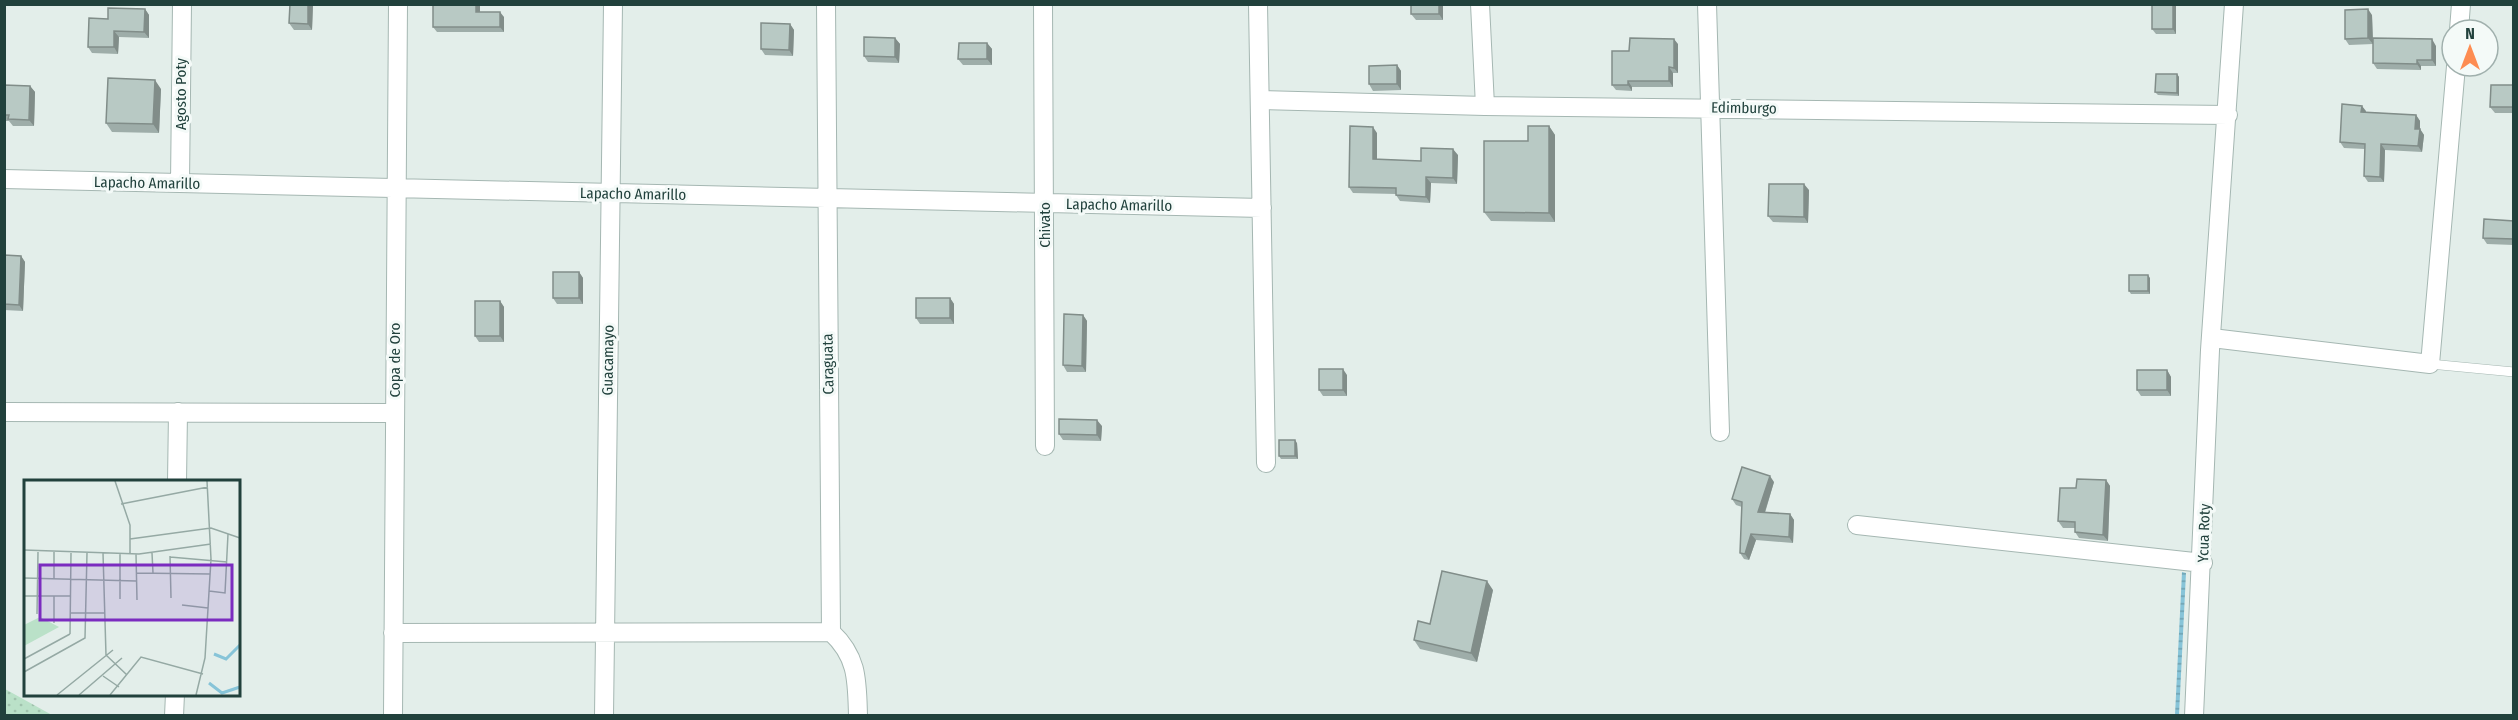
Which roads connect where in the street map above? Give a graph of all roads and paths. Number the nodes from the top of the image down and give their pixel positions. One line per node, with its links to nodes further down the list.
1 (182, 4): 16 (street, Agosto Poty)
2 (398, 4): 17 (street, Copa de Oro)
3 (613, 4): 18 (street, Guacamayo)
4 (826, 4): 19 (street, Caraguata)
5 (1043, 4): 20 (street, Chivato)
6 (1258, 4): 11 (street)
7 (1480, 4): 12 (street)
8 (1707, 4): 13 (street)
9 (2234, 4): 14 (street, Ycua Roty)
10 (2455, 78): 23 (street)
11 (1260, 100): 12 (street, Edimburgo); 21 (street)
12 (1485, 106): 13 (street, Edimburgo)
13 (1712, 107): 14 (street, Edimburgo); 28 (street)
14 (2228, 116): 22 (street, Ycua Roty)
15 (4, 179): 16 (street, Lapacho Amarillo)
16 (180, 183): 17 (street, Lapacho Amarillo)
17 (397, 188): 18 (street, Lapacho Amarillo); 27 (street, Copa de Oro)
18 (609, 193): 19 (street, Lapacho Amarillo); 34 (street, Guacamayo)
19 (826, 198): 20 (street, Lapacho Amarillo); 35 (street, Caraguata)
20 (1045, 203): 21 (street, Lapacho Amarillo); 29 (street, Chivato)
21 (1262, 208): 30 (street)
22 (2211, 344): 23 (street); 33 (street, Ycua Roty)
23 (2430, 364): 24 (lane)
24 (2514, 372)
25 (4, 412): 26 (street)
26 (178, 412): 27 (street); 31 (street)
27 (395, 413): 36 (street, Copa de Oro)
28 (1720, 432)
29 (1045, 446)
30 (1266, 463)
31 (177, 480)
32 (1857, 525): 33 (street)
33 (2203, 563): 42 (street, Ycua Roty)
34 (605, 631): 35 (street); 36 (street); 40 (street, Guacamayo)
35 (831, 632): 41 (street)
36 (393, 633): 39 (street, Copa de Oro)
37 (175, 696): 38 (street)
38 (174, 716)
39 (393, 716)
40 (604, 716)
41 (858, 716)
42 (2194, 716)

